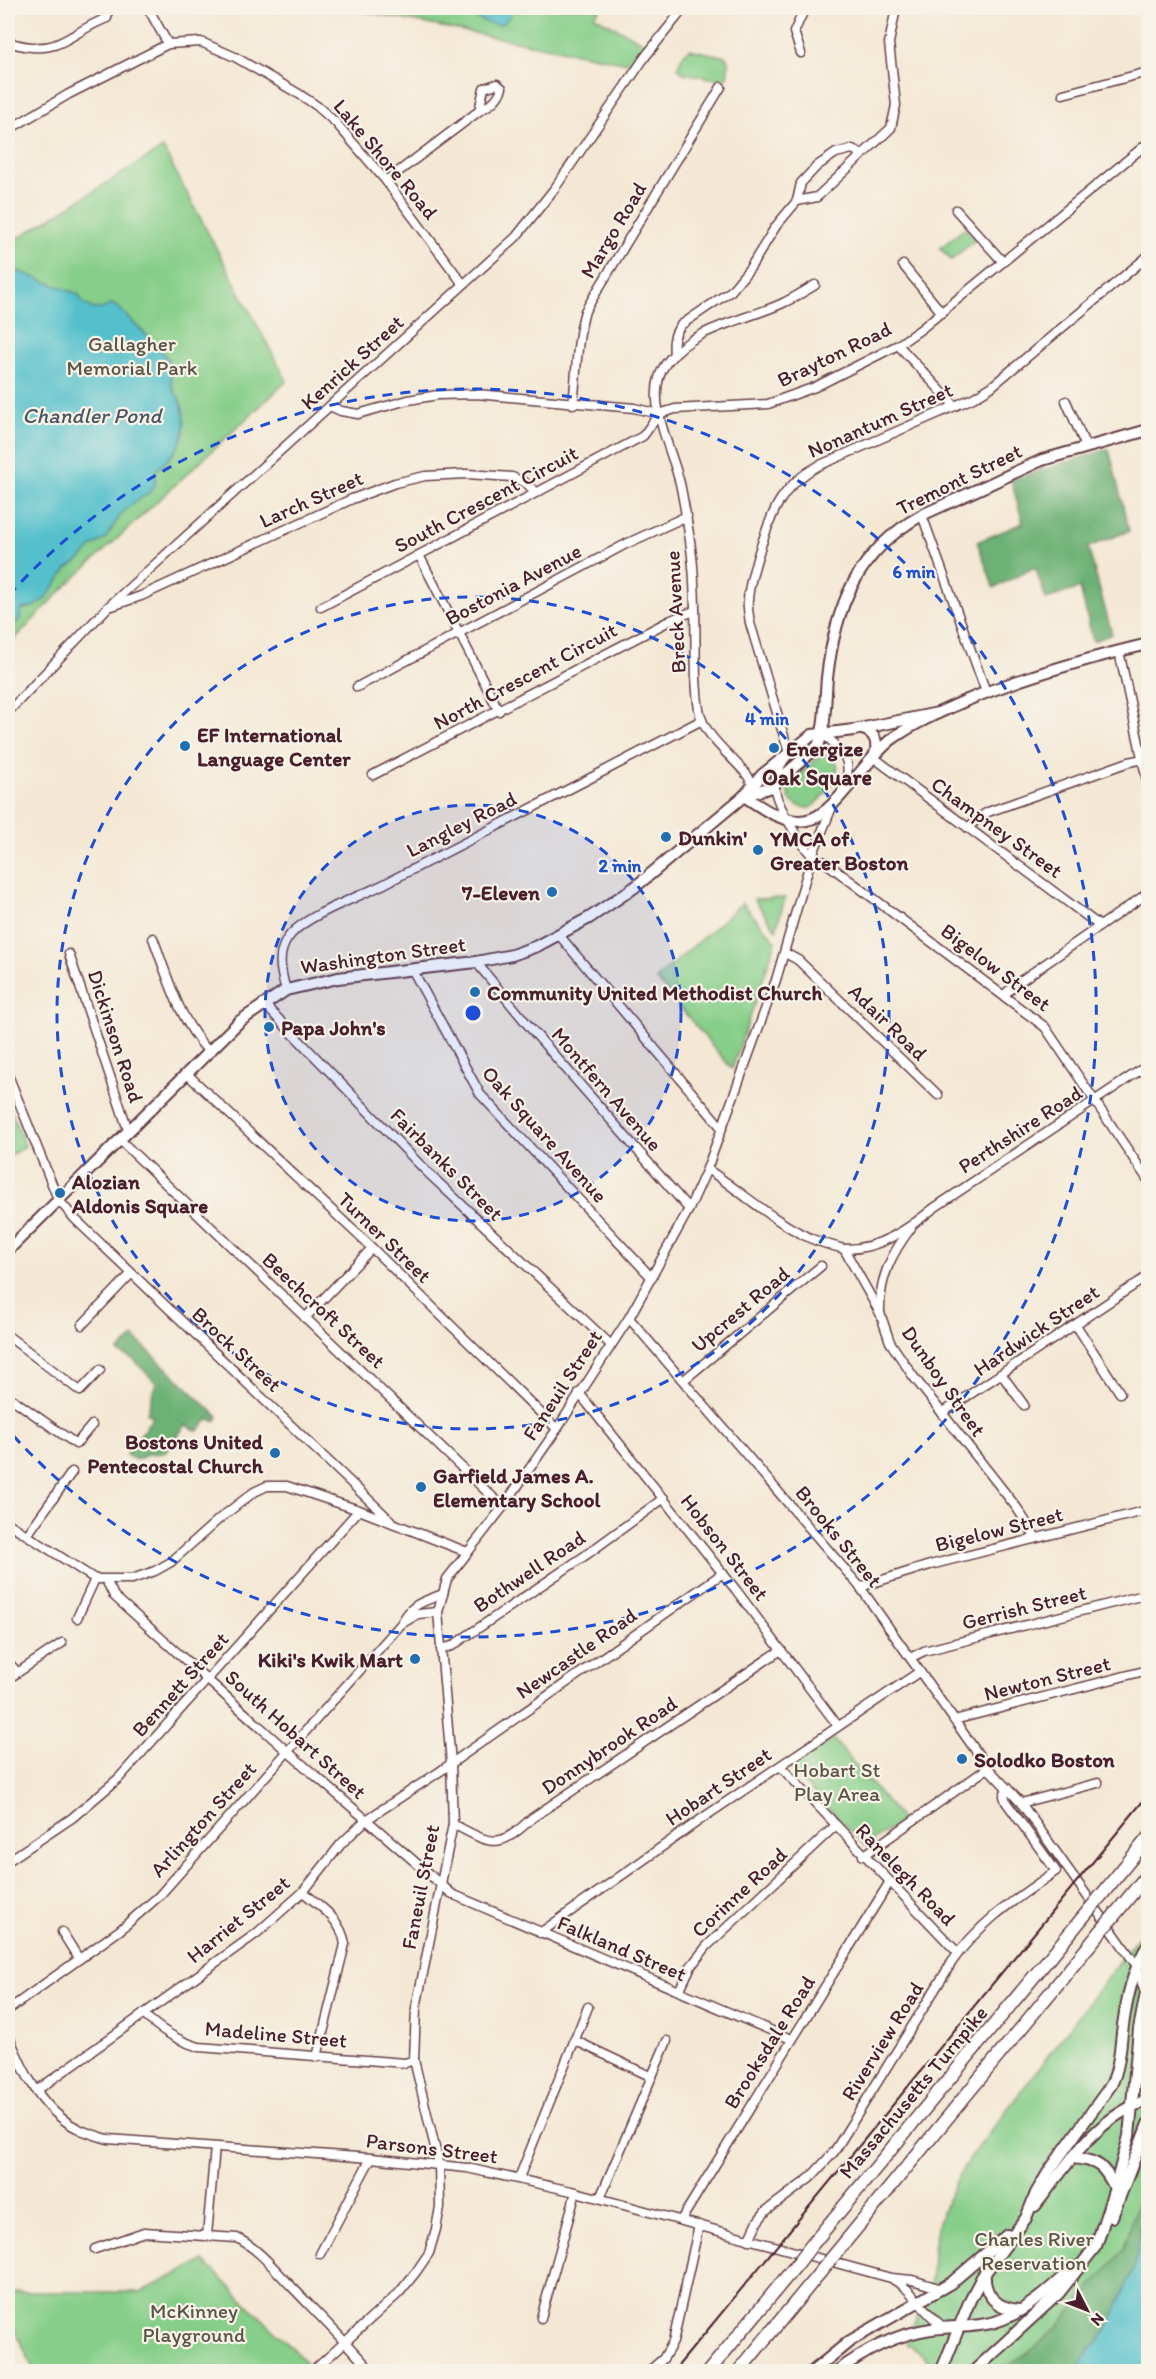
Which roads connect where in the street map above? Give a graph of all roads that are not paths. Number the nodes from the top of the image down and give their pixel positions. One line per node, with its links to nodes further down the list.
1 (108, 8): 6 (street)
2 (148, 8): 7 (street)
3 (684, 8): 22 (street, Kenrick Street)
4 (805, 8): 8 (street)
5 (896, 8): 15 (street)
6 (8, 42)
7 (168, 44): 13 (street, Lake Shore Road); 16 (street, Lake Shore Road)
8 (801, 53)
9 (1149, 72): 11 (street)
10 (721, 87): 28 (street, Margo Road)
11 (1063, 93)
12 (479, 111): 16 (street)
13 (8, 130)
14 (1149, 142): 20 (street, Brayton Road)
15 (862, 154): 17 (street); 17 (street)
16 (386, 181): 22 (street, Lake Shore Road)
17 (797, 201): 26 (street)
18 (956, 210): 20 (street)
19 (1149, 256): 30 (street, Nonantum Street)
20 (1003, 262): 24 (street, Brayton Road)
21 (903, 265): 24 (street)
22 (463, 284): 29 (street, Kenrick Street)
23 (815, 285): 26 (street)
24 (942, 313): 25 (street, Brayton Road)
25 (898, 345): 30 (street); 31 (street, Brayton Road)
26 (674, 355): 31 (street, Breck Avenue)
27 (1066, 402): 33 (street)
28 (573, 404): 29 (street, Brayton Road); 31 (street, Brayton Road)
29 (330, 406): 38 (street, Kenrick Street)
30 (954, 406): 52 (street, Nonantum Street)
31 (659, 414): 34 (street, South Crescent Circuit); 36 (street, Breck Avenue)
32 (1149, 430): 33 (main road, Tremont Street)
33 (1086, 447): 35 (main road, Tremont Street)
34 (536, 492): 37 (street, South Crescent Circuit); 38 (street, Larch Street)
35 (922, 515): 45 (street); 51 (main road, Tremont Street)
36 (687, 516): 40 (street, Breck Avenue); 41 (street, Bostonia Avenue)
37 (419, 555): 39 (street, South Crescent Circuit); 41 (street)
38 (108, 607): 47 (street, Kenrick Street)
39 (321, 607)
40 (694, 611): 46 (street, North Crescent Circuit); 49 (street, Breck Avenue)
41 (460, 633): 44 (street, Bostonia Avenue); 46 (street)
42 (1149, 645): 43 (main road)
43 (1119, 651): 45 (main road); 54 (street)
44 (357, 687)
45 (986, 692): 48 (main road)
46 (499, 711): 55 (street, North Crescent Circuit)
47 (8, 712)
48 (938, 713): 50 (main road, Washington Street); 53 (main road, Faneuil Street)
49 (702, 720): 58 (street, Breck Avenue); 72 (street, Langley Road)
50 (862, 729): 51 (main road, Washington Street); 53 (main road)
51 (821, 733): 52 (main road, Washington Street); 56 (main road, Washington Street); 60 (street)
52 (789, 753): 56 (street); 58 (main road, Washington Street)
53 (873, 757): 60 (main road, Faneuil Street); 62 (street, Champney Street)
54 (1146, 758): 57 (street); 62 (street)
55 (373, 775)
56 (775, 784): 58 (main road, Washington Street); 61 (street)
57 (1149, 785)
58 (755, 788): 59 (main road, Washington Street)
59 (744, 796): 61 (main road); 66 (main road, Washington Street)
60 (838, 797): 61 (main road); 63 (street, Faneuil Street)
61 (786, 819): 63 (street, Bigelow Street)
62 (968, 828): 65 (street, Champney Street)
63 (812, 856): 68 (street, Faneuil Street); 73 (street, Bigelow Street)
64 (1149, 893): 65 (street)
65 (1100, 926): 73 (street)
66 (559, 935): 70 (main road, Washington Street); 81 (street)
67 (153, 938): 75 (street)
68 (785, 953): 79 (street, Adair Road); 81 (street, Faneuil Street)
69 (69, 954): 82 (street, Dickinson Road)
70 (476, 962): 71 (main road, Washington Street); 87 (street, Montfern Avenue)
71 (412, 969): 72 (main road, Washington Street); 95 (street, Oak Square Avenue)
72 (286, 990): 74 (main road, Washington Street)
73 (1004, 995): 80 (street, Bigelow Street)
74 (264, 1003): 75 (main road, Washington Street); 102 (street, Fairbanks Street)
75 (209, 1052): 77 (main road, Washington Street)
76 (1149, 1065): 80 (street, Perthshire Road)
77 (186, 1073): 82 (main road, Washington Street); 89 (street, Turner Street)
78 (8, 1075): 86 (street, Brock Street)
79 (938, 1095)
80 (1096, 1101): 85 (street, Bigelow Street); 88 (street, Perthshire Road)
81 (721, 1127): 84 (street, Faneuil Street)
82 (128, 1130): 83 (main road, Washington Street)
83 (120, 1140): 86 (main road, Washington Street); 97 (street, Beechcroft Street)
84 (707, 1169): 87 (street, Faneuil Street); 90 (street)
85 (1149, 1180)
86 (58, 1199): 91 (main road, Washington Street); 93 (street, Brock Street)
87 (689, 1209): 95 (street, Faneuil Street)
88 (913, 1225): 90 (street, Perthshire Road); 96 (street, Perthshire Road)
89 (372, 1248): 97 (street); 112 (street, Turner Street)
90 (844, 1249): 96 (street, Dunboy Street)
91 (8, 1251)
92 (821, 1266): 105 (street, Upcrest Road)
93 (131, 1274): 99 (street); 119 (street, Brock Street)
94 (1149, 1276): 100 (street, Hardwick Street)
95 (652, 1278): 98 (street, Faneuil Street)
96 (880, 1313): 110 (street, Dunboy Street)
97 (305, 1318): 115 (street, Beechcroft Street)
98 (629, 1318): 102 (street, Faneuil Street); 105 (street, Brooks Street)
99 (82, 1325)
100 (1076, 1325): 104 (street, Hardwick Street); 107 (street)
101 (8, 1336): 103 (street)
102 (611, 1345): 106 (street, Faneuil Street)
103 (100, 1371)
104 (1002, 1375): 109 (street); 110 (street, Hardwick Street)
105 (684, 1380): 126 (street, Brooks Street)
106 (579, 1393): 112 (street, Faneuil Street); 114 (street, Hobson Street)
107 (1120, 1393)
108 (8, 1396): 111 (street)
109 (1024, 1405)
110 (942, 1413): 121 (street, Dunboy Street)
111 (92, 1425)
112 (557, 1429): 115 (street, Faneuil Street)
113 (72, 1472): 120 (street)
114 (664, 1498): 123 (street, Hobson Street); 133 (street, Bothwell Road)
115 (503, 1507): 122 (street, Faneuil Street)
116 (359, 1510): 119 (street); 125 (street); 141 (street, Bennett Street)
117 (1149, 1510): 121 (street, Bigelow Street)
118 (8, 1522): 120 (street)
119 (393, 1523): 122 (street)
120 (27, 1535): 124 (street)
121 (1036, 1538): 126 (street, Bigelow Street)
122 (466, 1552): 127 (street, Faneuil Street)
123 (723, 1574): 134 (street, Hobson Street); 145 (street, Newcastle Road)
124 (95, 1579): 125 (street); 130 (street)
125 (106, 1580): 141 (street, South Hobart Street)
126 (860, 1587): 135 (street, Brooks Street)
127 (443, 1594): 129 (street, Faneuil Street); 131 (street, Arlington Street)
128 (1149, 1594): 135 (street, Gerrish Street)
129 (438, 1612): 131 (street, Arlington Street); 133 (street, Faneuil Street)
130 (77, 1618)
131 (400, 1624): 144 (street, Arlington Street)
132 (62, 1643): 138 (street)
133 (441, 1649): 145 (street, Faneuil Street)
134 (782, 1650): 143 (street, Hobson Street); 152 (street, Donnybrook Road)
135 (910, 1658): 139 (street, Brooks Street)
136 (8, 1662): 138 (street)
137 (1149, 1670): 142 (street, Newton Street)
138 (17, 1672): 140 (street)
139 (919, 1672): 142 (street, Brooks Street); 143 (street, Hobart Street)
140 (8, 1679)
141 (209, 1679): 144 (street, South Hobart Street); 156 (street, Bennett Street)
142 (954, 1720): 147 (street, Brooks Street)
143 (838, 1726): 146 (street, Hobart Street)
144 (288, 1751): 151 (street, South Hobart Street); 166 (street, Arlington Street)
145 (451, 1763): 151 (street, Harriet Street); 152 (street, Faneuil Street)
146 (780, 1766): 153 (street, Ranelegh Road); 163 (street, Hobart Street)
147 (988, 1768): 149 (street, Brooks Street); 155 (street)
148 (1098, 1783): 150 (street)
149 (1007, 1788): 150 (street, Brooks Street); 157 (street, Brooks Street)
150 (1021, 1803): 167 (street, Brooks Street)
151 (366, 1820): 160 (street, South Hobart Street); 161 (street, Harriet Street)
152 (453, 1824): 160 (street, Faneuil Street)
153 (835, 1826): 155 (street, Ranelegh Road); 169 (street, Corinne Road)
154 (1149, 1838): 213 (highway, Massachusetts Turnpike, bridge)
155 (863, 1856): 159 (street, Ranelegh Road)
156 (8, 1861)
157 (1056, 1871): 165 (street, Riverview Road)
158 (1149, 1874): 214 (highway, Massachusetts Turnpike, bridge)
159 (889, 1883): 165 (street, Ranelegh Road); 175 (street, Brooksdale Road)
160 (441, 1886): 163 (street, Falkland Street); 179 (street, Faneuil Street)
161 (303, 1892): 173 (street, Harriet Street); 178 (street)
162 (62, 1932): 166 (street)
163 (540, 1932): 169 (street, Falkland Street)
164 (1149, 1945): 167 (main road)
165 (958, 1953): 197 (street, Riverview Road)
166 (79, 1959): 172 (street, Arlington Street)
167 (1137, 1966): 170 (street, Brooks Street); 193 (main road)
168 (1149, 1983): 170 (main road)
169 (679, 1991): 175 (street, Falkland Street)
170 (1145, 1996): 183 (main road)
171 (588, 2007): 176 (street)
172 (8, 2010)
173 (143, 2014): 178 (street, Madeline Street); 181 (street, Harriet Street)
174 (8, 2034): 181 (street, Parsons Street)
175 (791, 2039): 194 (street, Brooksdale Road)
176 (574, 2040): 180 (street); 189 (street)
177 (668, 2041): 180 (street)
178 (317, 2057): 179 (street, Madeline Street)
179 (414, 2060): 188 (street, Faneuil Street)
180 (652, 2077): 192 (street)
181 (36, 2091): 185 (street, Parsons Street)
182 (1149, 2100): 183 (main road)
183 (1133, 2105): 187 (main road); 190 (main road)
184 (1149, 2124): 198 (main road)
185 (215, 2146): 186 (street, Parsons Street); 196 (street)
186 (371, 2158): 188 (street, Parsons Street); 200 (street)
187 (1072, 2158): 190 (main road); 193 (main road)
188 (439, 2164): 189 (street, Parsons Street); 209 (street, Faneuil Street)
189 (519, 2178): 191 (street, Parsons Street)
190 (1115, 2188): 198 (main road)
191 (576, 2192): 192 (street, Parsons Street); 206 (street)
192 (600, 2198): 194 (street, Parsons Street)
193 (1026, 2218): 201 (main road); 203 (main road)
194 (681, 2220): 195 (street, Parsons Street)
195 (699, 2225): 197 (street, Parsons Street); 212 (street)
196 (207, 2235): 199 (street); 209 (street)
197 (749, 2240): 202 (street, Parsons Street)
198 (1096, 2246): 205 (main road); 218 (main road)
199 (94, 2249)
200 (320, 2254)
201 (986, 2271): 205 (main road); 207 (main road)
202 (891, 2278): 203 (street, Parsons Street); 204 (street, Parsons Street)
203 (942, 2289): 204 (main road)
204 (918, 2302): 208 (street, Parsons Street); 215 (main road)
205 (1020, 2310): 207 (main road)
206 (542, 2318)
207 (959, 2327): 208 (main road); 217 (main road)
208 (945, 2328): 216 (main road)
209 (345, 2341): 210 (street, Faneuil Street); 211 (street)
210 (312, 2372)
211 (372, 2372)
212 (648, 2372)
213 (708, 2372)
214 (738, 2372)
215 (812, 2372)
216 (836, 2372)
217 (941, 2372)
218 (973, 2372)

